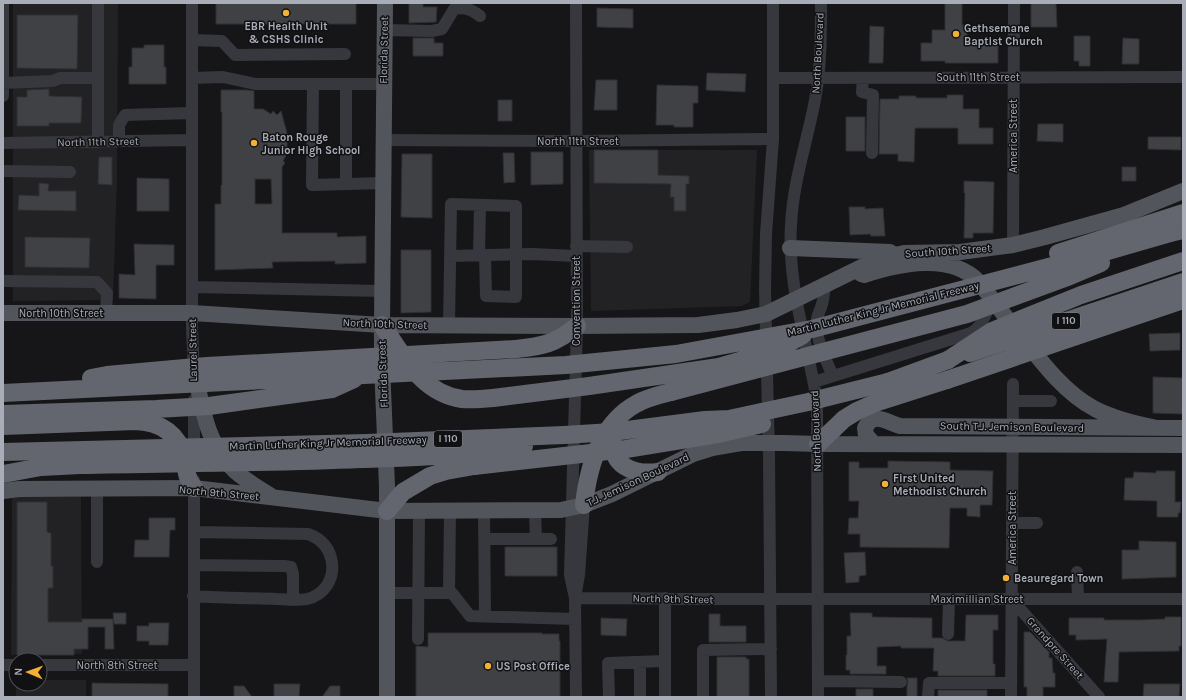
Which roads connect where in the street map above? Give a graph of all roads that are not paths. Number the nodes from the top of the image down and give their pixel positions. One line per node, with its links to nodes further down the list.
1 (3, 3): 20 (street)
2 (98, 3): 15 (street)
3 (192, 3): 11 (street, Laurel Street)
4 (385, 3): 10 (main road, Florida Street)
5 (576, 3): 30 (street, Convention Street)
6 (773, 3): 17 (street)
7 (821, 3): 13 (street, North Boulevard)
8 (1014, 3): 19 (street, America Street)
9 (480, 16): 10 (street)
10 (385, 30): 23 (main road, Florida Street)
11 (192, 40): 12 (street); 16 (street, Laurel Street)
12 (345, 54)
13 (818, 77): 17 (street, South 11th Street); 18 (street, South 11th Street); 44 (street, North Boulevard)
14 (1183, 77): 19 (street, South 11th Street)
15 (98, 78): 20 (street); 31 (street)
16 (192, 78): 21 (street); 25 (street, Laurel Street)
17 (773, 78): 26 (street)
18 (863, 78): 19 (street, South 11th Street); 33 (street)
19 (1013, 78): 42 (street, America Street)
20 (3, 83): 24 (street)
21 (313, 84): 22 (street); 36 (street)
22 (346, 84): 23 (street); 36 (street)
23 (384, 84): 28 (main road, Florida Street)
24 (3, 96)
25 (192, 113): 27 (street, Laurel Street); 29 (street)
26 (772, 139): 30 (street, North 11th Street); 66 (street)
27 (192, 140): 29 (street, North 11th Street); 57 (street, Laurel Street)
28 (383, 140): 30 (street, North 11th Street); 37 (main road, Florida Street)
29 (119, 141): 31 (street, North 11th Street)
30 (576, 141): 45 (street, Convention Street)
31 (98, 142): 32 (street, North 11th Street)
32 (3, 143)
33 (872, 153)
34 (3, 171): 35 (street)
35 (70, 172)
36 (346, 184): 37 (street)
37 (383, 184): 58 (main road, Florida Street)
38 (1183, 191): 42 (main road, South 10th Street)
39 (480, 205): 48 (street); 49 (street); 50 (street)
40 (1183, 214): 59 (highway, bridge)
41 (1176, 232): 59 (highway, Martin Luther King Jr Memorial Freeway, bridge); 82 (highway, bridge)
42 (1013, 245): 46 (main road, South 10th Street)
43 (627, 247): 45 (street)
44 (790, 248): 47 (main road); 60 (street, North Boulevard)
45 (576, 251): 49 (street); 69 (street, Convention Street)
46 (970, 251): 47 (main road, South 10th Street); 54 (main road)
47 (904, 253): 52 (main road, South 10th Street)
48 (482, 255): 49 (street); 49 (street); 50 (street)
49 (517, 255)
50 (450, 256): 68 (street)
51 (1183, 261): 71 (highway, bridge)
52 (852, 271): 54 (main road); 56 (main road, South 10th Street)
53 (3, 281): 64 (street)
54 (979, 282): 62 (main road)
55 (1183, 282): 71 (highway, Martin Luther King Jr Memorial Freeway / I 110, bridge)
56 (825, 285): 60 (main road, South 10th Street); 74 (street)
57 (192, 287): 58 (street); 65 (street, Laurel Street)
58 (382, 291): 67 (main road, Florida Street)
59 (941, 295): 70 (highway, Martin Luther King Jr Memorial Freeway, bridge)
60 (796, 300): 66 (main road, South 10th Street); 75 (street, North Boulevard)
61 (1183, 300): 90 (highway, bridge)
62 (995, 303): 74 (street); 85 (main road)
63 (3, 313): 64 (main road, North 10th Street)
64 (106, 313): 65 (main road, North 10th Street)
65 (192, 313): 67 (main road, North 10th Street); 72 (street, Laurel Street)
66 (766, 314): 69 (main road, North 10th Street); 88 (street)
67 (382, 325): 68 (main road, North 10th Street); 70 (highway, bridge); 102 (main road, Florida Street)
68 (449, 325): 69 (main road, North 10th Street)
69 (577, 326): 78 (highway, bridge); 101 (street, Convention Street)
70 (812, 329): 73 (highway, Martin Luther King Jr Memorial Freeway, bridge)
71 (948, 360): 76 (highway, Martin Luther King Jr Memorial Freeway / I 110)
72 (194, 364): 97 (street, Laurel Street); 100 (main road)
73 (367, 374): 78 (highway, Martin Luther King Jr Memorial Freeway, bridge); 81 (highway, bridge)
74 (833, 376): 75 (street)
75 (814, 382): 90 (street, North Boulevard)
76 (888, 382): 87 (highway, Martin Luther King Jr Memorial Freeway / I 110, bridge); 102 (highway, bridge)
77 (1013, 384): 79 (street, America Street)
78 (8, 393)
79 (1013, 400): 80 (street); 84 (street, America Street)
80 (1051, 401)
81 (3, 414)
82 (615, 422): 95 (highway); 101 (highway)
83 (3, 426): 97 (highway)
84 (1012, 426): 85 (main road, South T.J. Jemison Boulevard); 91 (main road, South T.J. Jemison Boulevard); 92 (street, America Street)
85 (1157, 428): 86 (main road, South T.J. Jemison Boulevard)
86 (1183, 428)
87 (588, 434): 94 (highway, Martin Luther King Jr Memorial Freeway / I 110, bridge); 96 (highway, bridge)
88 (769, 443): 89 (main road, T.J. Jemison Boulevard); 95 (main road, T.J. Jemison Boulevard); 123 (street)
89 (794, 443): 90 (main road, South T.J. Jemison Boulevard)
90 (818, 444): 91 (main road, South T.J. Jemison Boulevard); 124 (street, North Boulevard)
91 (874, 444): 92 (main road, South T.J. Jemison Boulevard)
92 (1012, 444): 93 (main road, South T.J. Jemison Boulevard); 107 (street, America Street)
93 (1183, 445)
94 (3, 452)
95 (658, 472): 101 (main road, T.J. Jemison Boulevard)
96 (3, 474)
97 (194, 488): 98 (main road, North 9th Street); 100 (main road, North 9th Street); 109 (street, Laurel Street)
98 (97, 489): 99 (main road, North 9th Street); 113 (street)
99 (3, 491)
100 (276, 498): 102 (main road, North 9th Street)
101 (577, 507): 105 (main road, T.J. Jemison Boulevard); 120 (street, Convention Street)
102 (387, 511): 106 (main road, T.J. Jemison Boulevard); 116 (main road, Florida Street)
103 (450, 511): 104 (main road, T.J. Jemison Boulevard); 106 (main road, T.J. Jemison Boulevard); 117 (street)
104 (484, 511): 105 (main road, T.J. Jemison Boulevard); 110 (street)
105 (536, 511): 111 (street)
106 (419, 512): 118 (street)
107 (1012, 523): 108 (street); 128 (street, America Street)
108 (1037, 523)
109 (194, 532): 114 (street, Laurel Street); 122 (street)
110 (485, 539): 111 (street); 129 (street)
111 (536, 539): 112 (street)
112 (551, 539)
113 (97, 562)
114 (194, 565): 119 (street, Laurel Street); 122 (street)
115 (1077, 572): 126 (street)
116 (387, 593): 118 (street); 142 (main road, Florida Street)
117 (449, 593): 118 (street); 129 (street)
118 (419, 594): 132 (street)
119 (193, 596): 122 (street); 136 (street, Laurel Street)
120 (575, 598): 121 (street, North 9th Street); 130 (street, Convention Street)
121 (665, 598): 123 (street, North 9th Street); 134 (street)
122 (293, 599)
123 (770, 599): 124 (street, Maximillian Street); 133 (street)
124 (818, 599): 125 (street, Maximillian Street); 138 (street, North Boulevard)
125 (949, 599): 128 (street, Maximillian Street); 131 (street)
126 (1078, 599): 127 (street, Maximillian Street); 128 (street, Maximillian Street)
127 (1183, 599)
128 (1012, 600): 140 (street, America Street); 152 (street, Grandpre Street)
129 (485, 616): 130 (street)
130 (576, 619): 143 (street, Convention Street)
131 (948, 634)
132 (418, 638)
133 (771, 649): 147 (street); 148 (street)
134 (664, 661): 135 (street); 146 (street)
135 (640, 662): 144 (street); 145 (street)
136 (194, 665): 137 (street, North 8th Street); 141 (street, Laurel Street)
137 (48, 666)
138 (819, 681): 139 (street); 149 (street, North Boulevard)
139 (902, 682)
140 (1011, 683): 150 (street); 151 (street, America Street)
141 (194, 697)
142 (387, 697)
143 (576, 697)
144 (609, 697)
145 (640, 697)
146 (665, 697)
147 (703, 697)
148 (770, 697)
149 (818, 697)
150 (928, 697)
151 (1011, 697)
152 (1099, 697)

